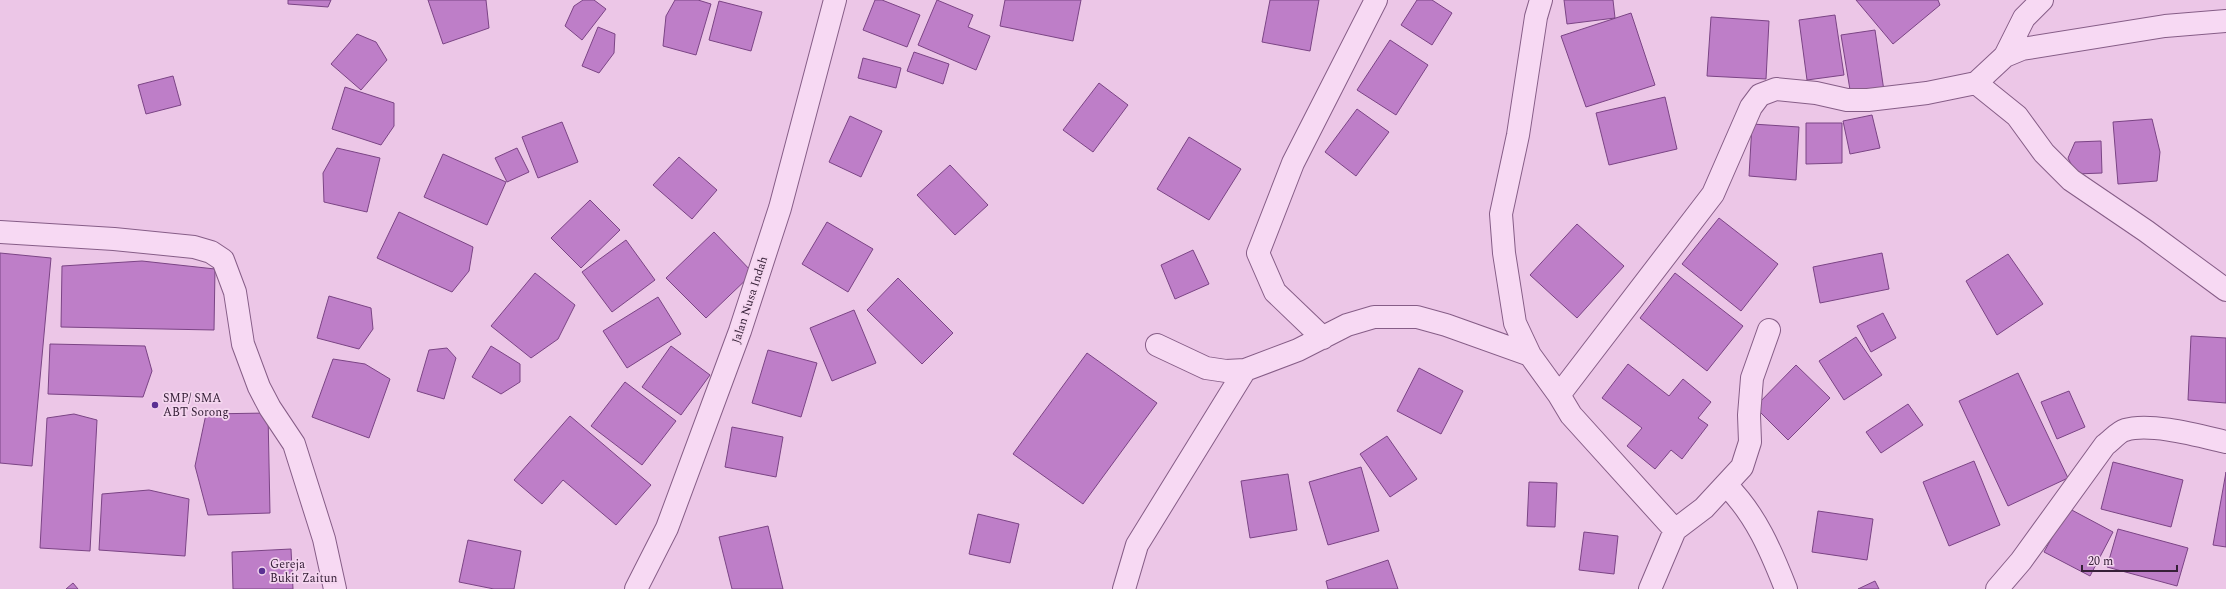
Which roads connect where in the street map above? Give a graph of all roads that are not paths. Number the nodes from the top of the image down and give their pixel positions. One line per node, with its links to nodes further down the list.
1 (835, 0): 20 (street, Jalan Nusa Indah)
2 (1376, 0): 11 (street)
3 (1541, 0): 13 (street)
4 (2042, 0): 6 (street)
5 (2226, 20): 6 (street)
6 (2005, 56): 7 (street)
7 (1976, 83): 9 (street); 15 (street)
8 (0, 232): 19 (street)
9 (2226, 290)
10 (1769, 330): 17 (street)
11 (1323, 338): 13 (street); 14 (street)
12 (1157, 345): 14 (street)
13 (1530, 355): 15 (street)
14 (1245, 370): 21 (street)
15 (1559, 395): 18 (street)
16 (2226, 442): 24 (street)
17 (1727, 486): 18 (street); 23 (street)
18 (1675, 530): 22 (street)
19 (335, 589)
20 (636, 589)
21 (1124, 589)
22 (1650, 589)
23 (1786, 589)
24 (1997, 589)

